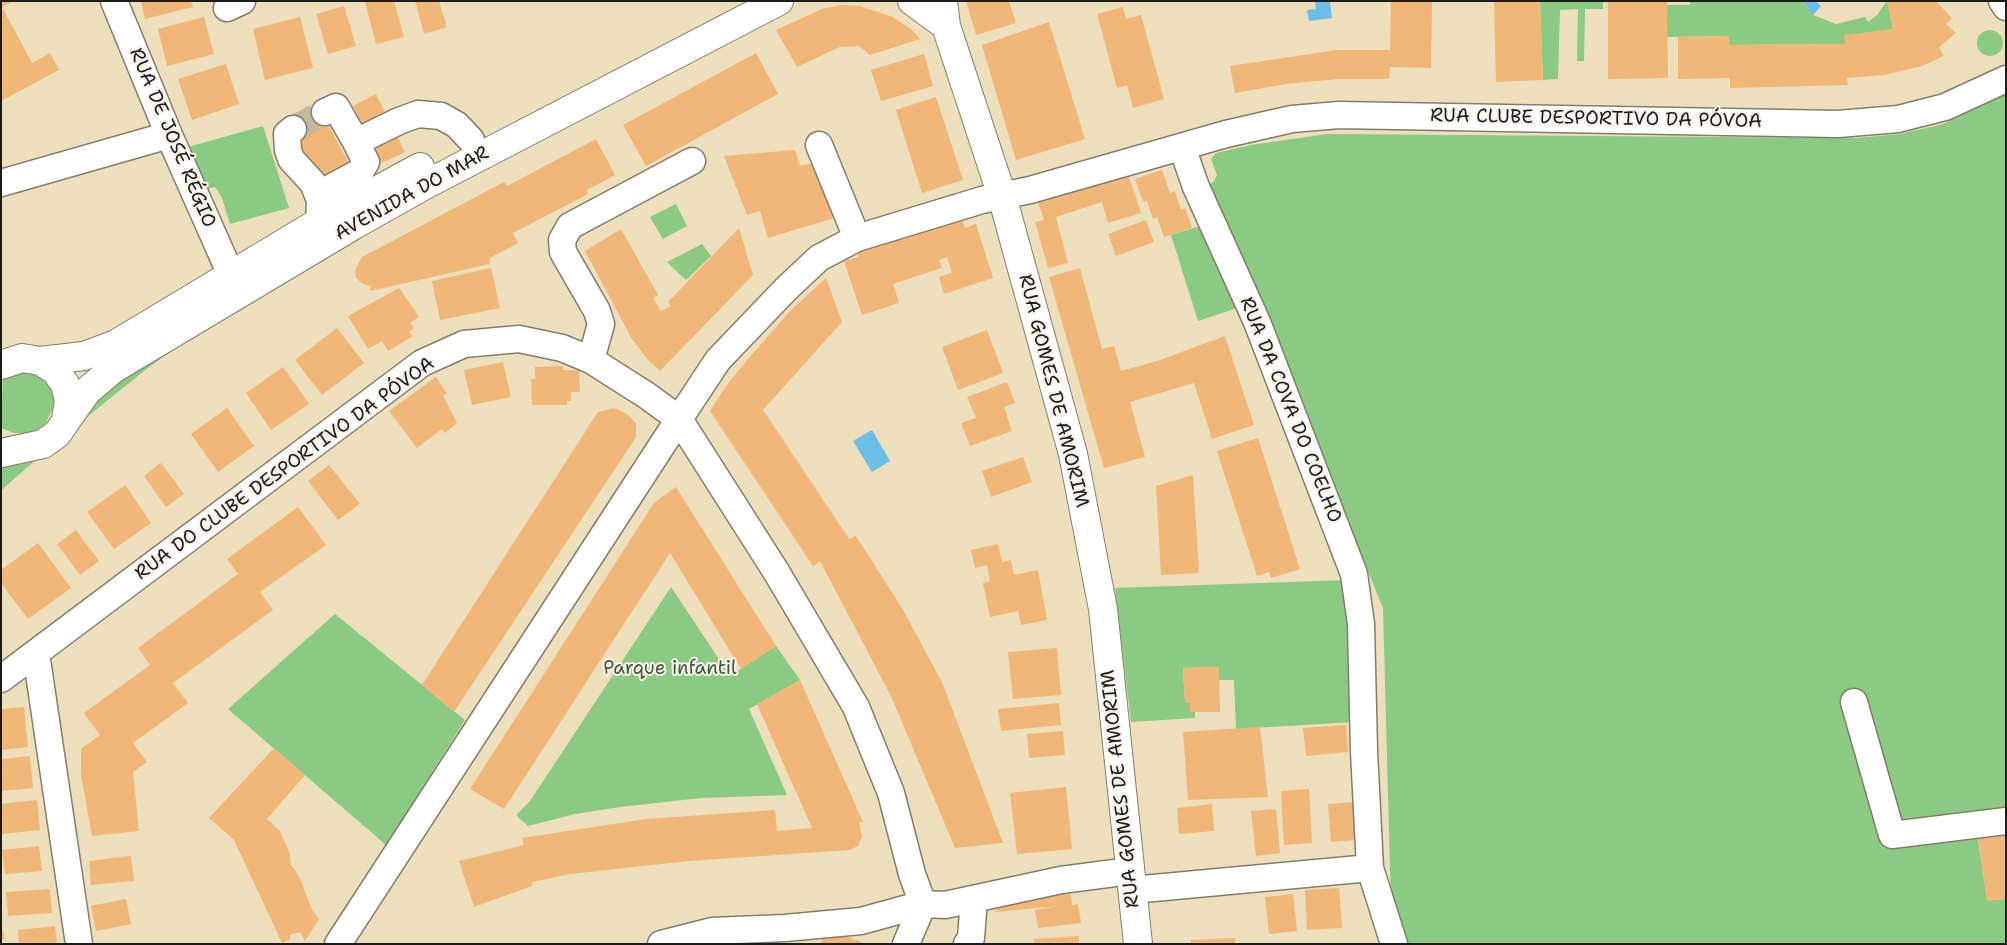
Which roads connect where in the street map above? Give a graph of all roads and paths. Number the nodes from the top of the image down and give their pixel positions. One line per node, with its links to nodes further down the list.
1 (114, 1): 11 (street, RUA DE JOSÉ RÉGIO)
2 (738, 1): 12 (main road, AVENIDA DO MAR)
3 (779, 1): 24 (main road, AVENIDA DO MAR)
4 (912, 1): 7 (main road, RUA GOMES DE AMORIM)
5 (2002, 1): 6 (street)
6 (2006, 7)
7 (944, 14): 18 (main road, RUA GOMES DE AMORIM)
8 (2006, 79): 15 (street, RUA CLUBE DESPORTIVO DA PÓVOA)
9 (325, 112): 13 (street)
10 (293, 128): 19 (street)
11 (169, 135): 17 (street); 21 (street, RUA DE JOSÉ RÉGIO)
12 (472, 140): 13 (street); 19 (main road, AVENIDA DO MAR)
13 (356, 142): 19 (street)
14 (819, 145): 20 (street)
15 (1182, 146): 18 (street); 31 (street, RUA DA COVA DO COELHO)
16 (692, 161): 23 (street)
17 (1, 183)
18 (1002, 196): 20 (street); 32 (main road, RUA GOMES DE AMORIM)
19 (319, 211): 21 (main road, AVENIDA DO MAR)
20 (857, 238): 25 (street)
21 (231, 275): 22 (main road, AVENIDA DO MAR)
22 (16, 357): 24 (main road, AVENIDA DO MAR)
23 (591, 360): 25 (street, RUA DO CLUBE DESPORTIVO DA PÓVOA); 27 (street, RUA DO CLUBE DESPORTIVO DA PÓVOA)
24 (66, 419): 26 (main road, AVENIDA DO MAR)
25 (679, 419): 34 (street); 36 (street)
26 (9, 447)
27 (36, 652): 28 (street, RUA DO CLUBE DESPORTIVO DA PÓVOA); 35 (street)
28 (1, 679)
29 (1854, 702): 30 (street)
30 (2006, 821)
31 (1370, 868): 32 (street); 41 (street, RUA DA COVA DO COELHO)
32 (1131, 881): 33 (street); 40 (main road, RUA GOMES DE AMORIM)
33 (974, 899): 34 (street); 39 (street)
34 (922, 904): 37 (street); 38 (street)
35 (79, 944)
36 (338, 944)
37 (661, 944)
38 (906, 944)
39 (967, 944)
40 (1138, 944)
41 (1394, 944)

